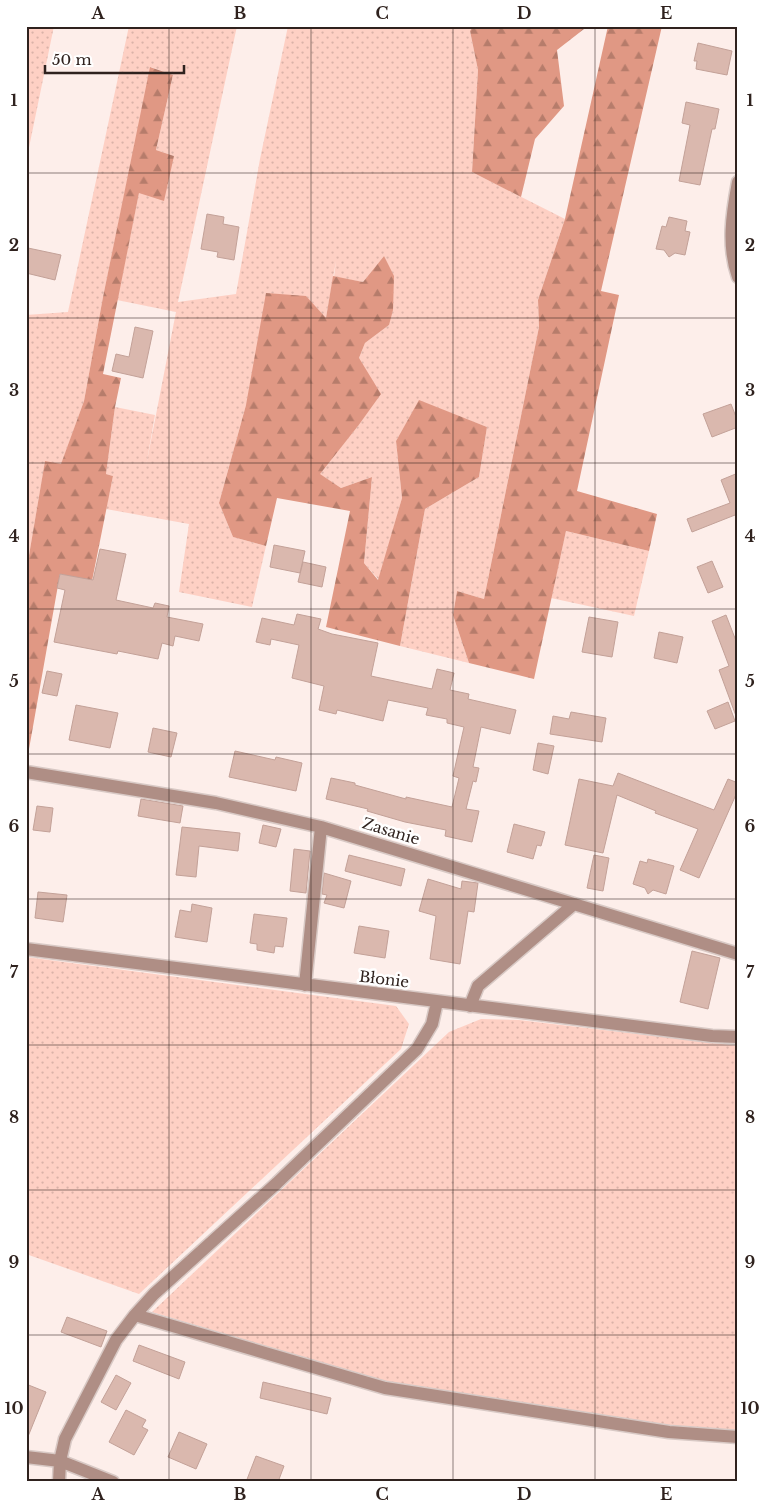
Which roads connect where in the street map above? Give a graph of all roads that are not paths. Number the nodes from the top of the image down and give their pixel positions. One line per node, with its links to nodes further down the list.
1 (738, 182): 2 (street)
2 (738, 277)
3 (26, 772): 4 (street, Zasanie)
4 (321, 827): 5 (street, Zasanie); 8 (street)
5 (574, 904): 7 (street, Zasanie); 10 (street)
6 (26, 949): 8 (street, Błonie)
7 (738, 954)
8 (305, 985): 9 (street, Błonie)
9 (437, 1002): 10 (street, Błonie); 12 (street)
10 (470, 1006): 11 (street, Błonie)
11 (738, 1037)
12 (135, 1315): 13 (street); 15 (street)
13 (738, 1437)
14 (26, 1457): 15 (street)
15 (60, 1461): 16 (street); 17 (street)
16 (59, 1482)
17 (113, 1482)

